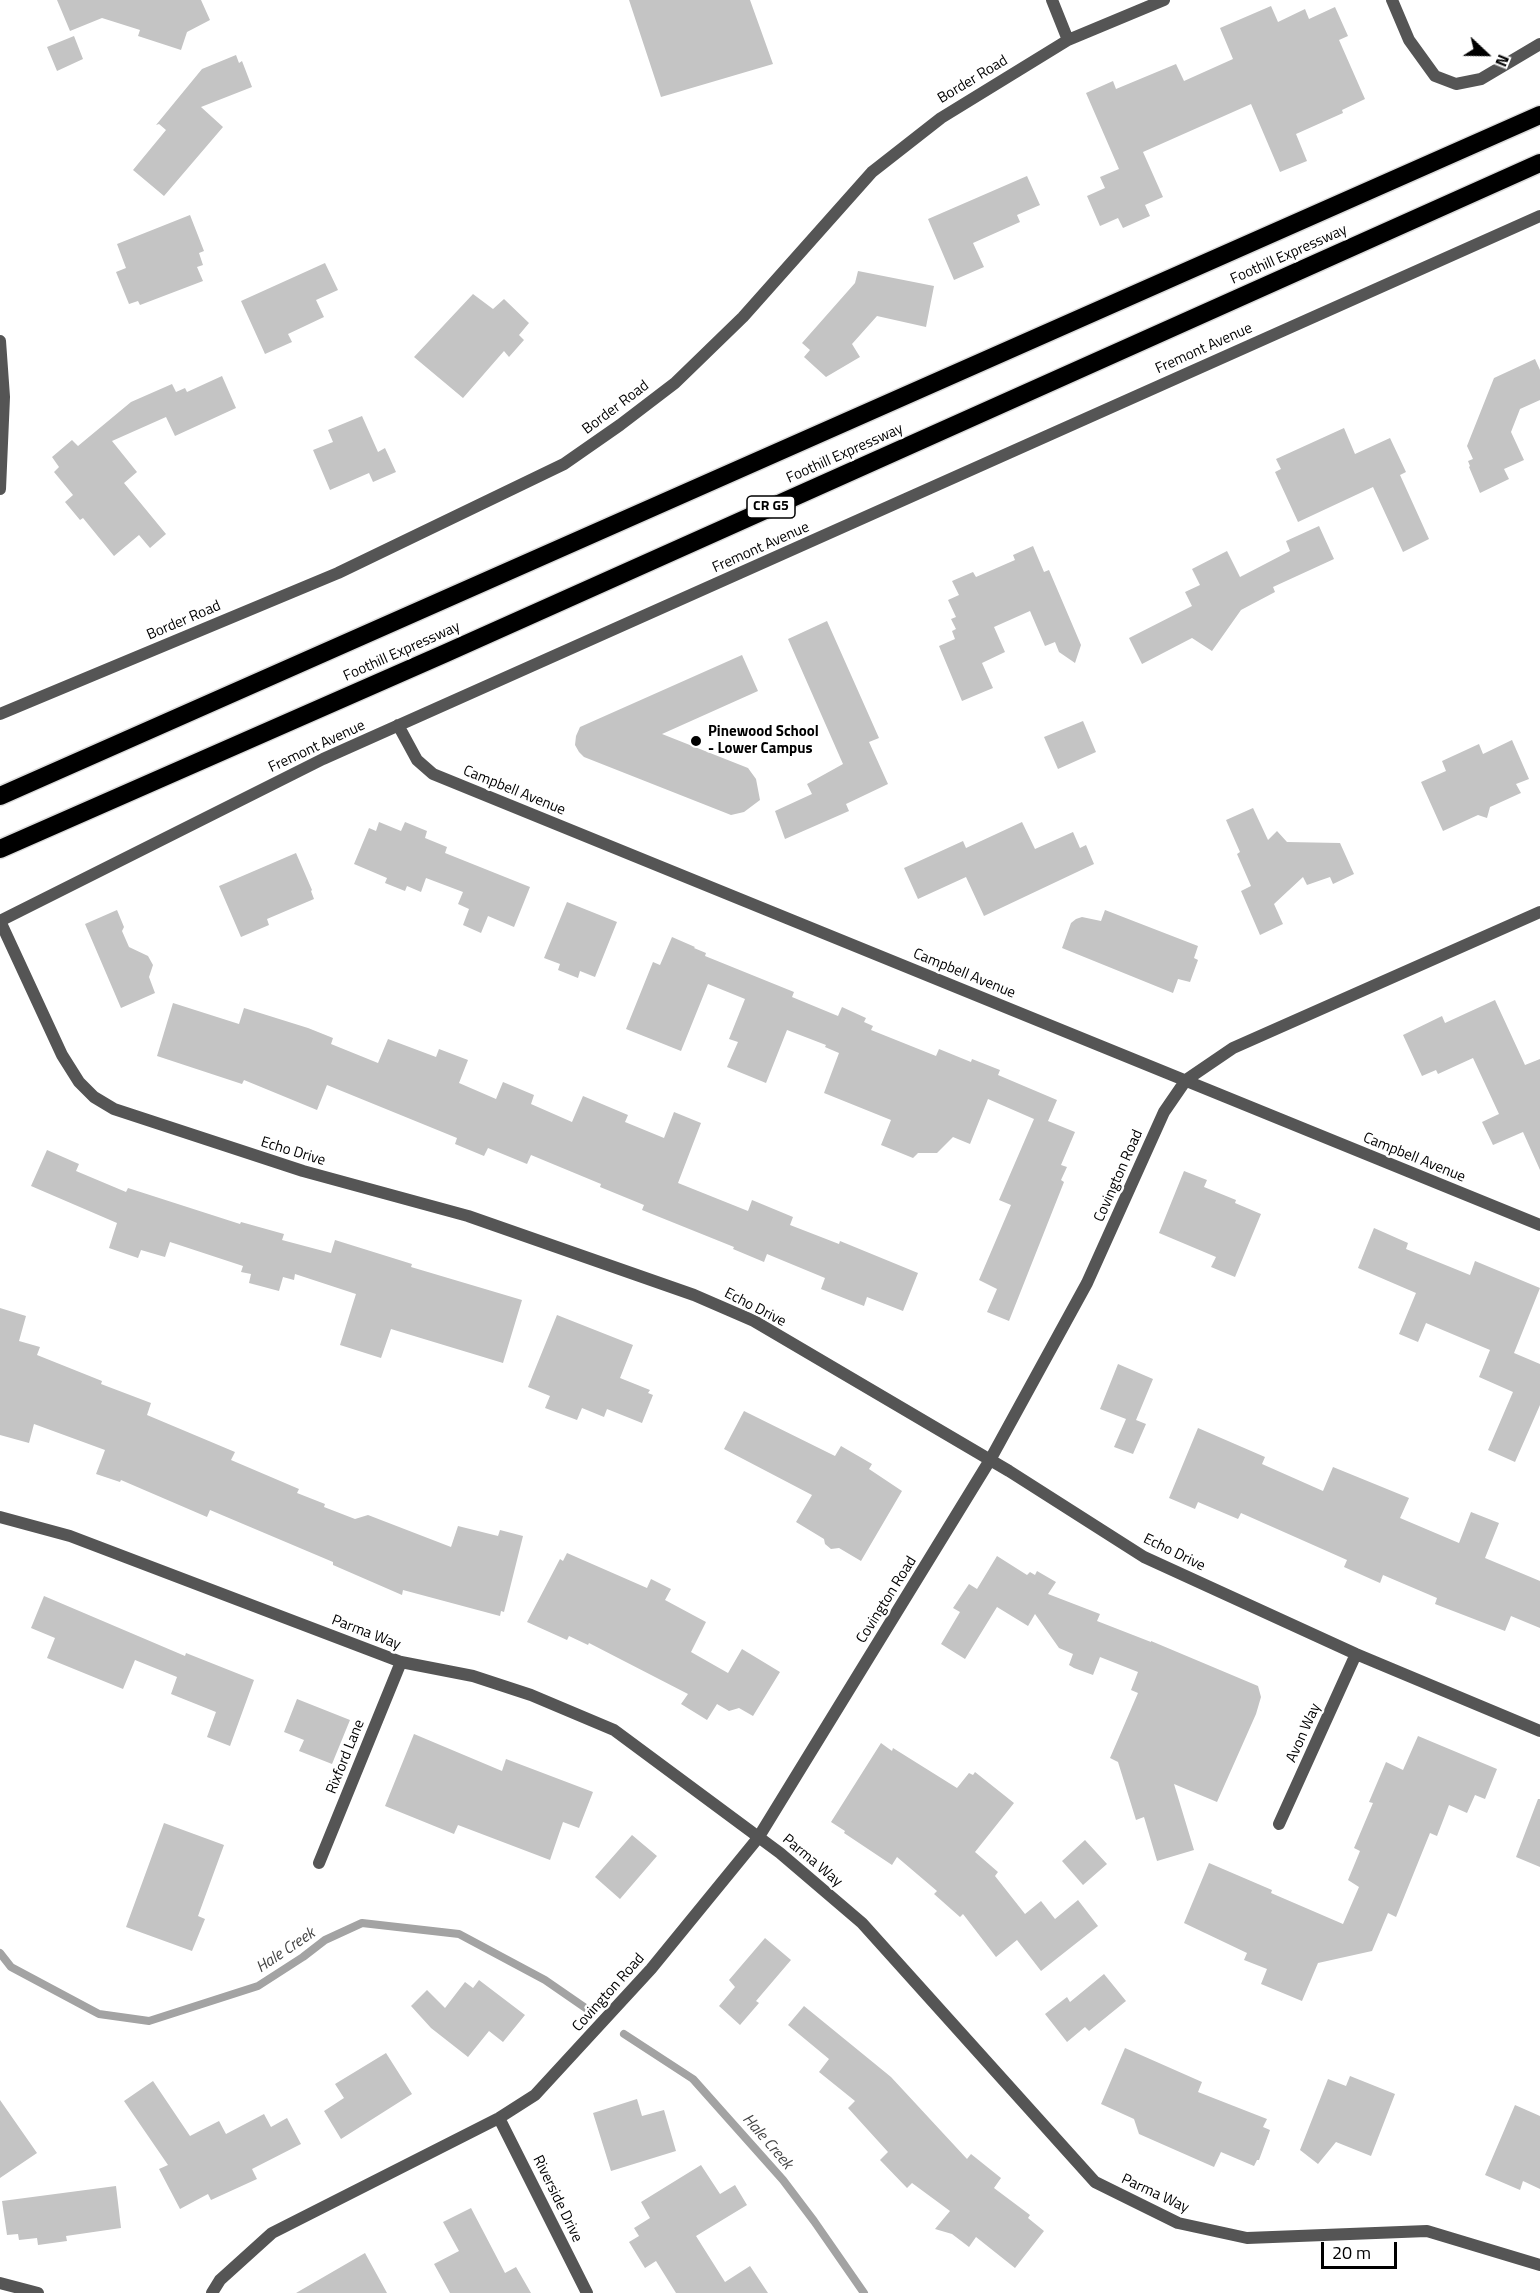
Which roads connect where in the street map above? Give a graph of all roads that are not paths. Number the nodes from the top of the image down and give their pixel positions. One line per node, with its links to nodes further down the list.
1 (1052, 0): 4 (street)
2 (1164, 0): 4 (street, Border Road)
3 (1392, 0): 5 (street)
4 (1068, 40): 11 (street, Border Road)
5 (1540, 44)
6 (1540, 115): 13 (highway, Foothill Expressway)
7 (1540, 163): 14 (highway, Foothill Expressway / CR G5)
8 (1540, 216): 12 (street, Fremont Avenue)
9 (0, 341): 10 (street)
10 (0, 489)
11 (0, 714)
12 (398, 725): 16 (street, Fremont Avenue); 17 (street, Campbell Avenue)
13 (0, 796)
14 (0, 849)
15 (1540, 912): 17 (street, Covington Road)
16 (0, 921): 19 (street, Echo Drive)
17 (1186, 1080): 18 (street, Campbell Avenue); 19 (street, Covington Road)
18 (1540, 1226)
19 (990, 1460): 21 (street, Echo Drive); 25 (street, Covington Road)
20 (0, 1517): 22 (street, Parma Way)
21 (1356, 1654): 23 (street, Echo Drive); 24 (street, Avon Way)
22 (402, 1662): 25 (street, Parma Way); 26 (street, Rixford Lane)
23 (1540, 1731)
24 (1279, 1824)
25 (758, 1838): 27 (street, Covington Road); 28 (street, Parma Way)
26 (319, 1863)
27 (499, 2118): 31 (street, Covington Road); 32 (street, Riverside Drive)
28 (1540, 2265)
29 (0, 2283): 30 (street)
30 (38, 2293)
31 (212, 2293)
32 (587, 2293)

